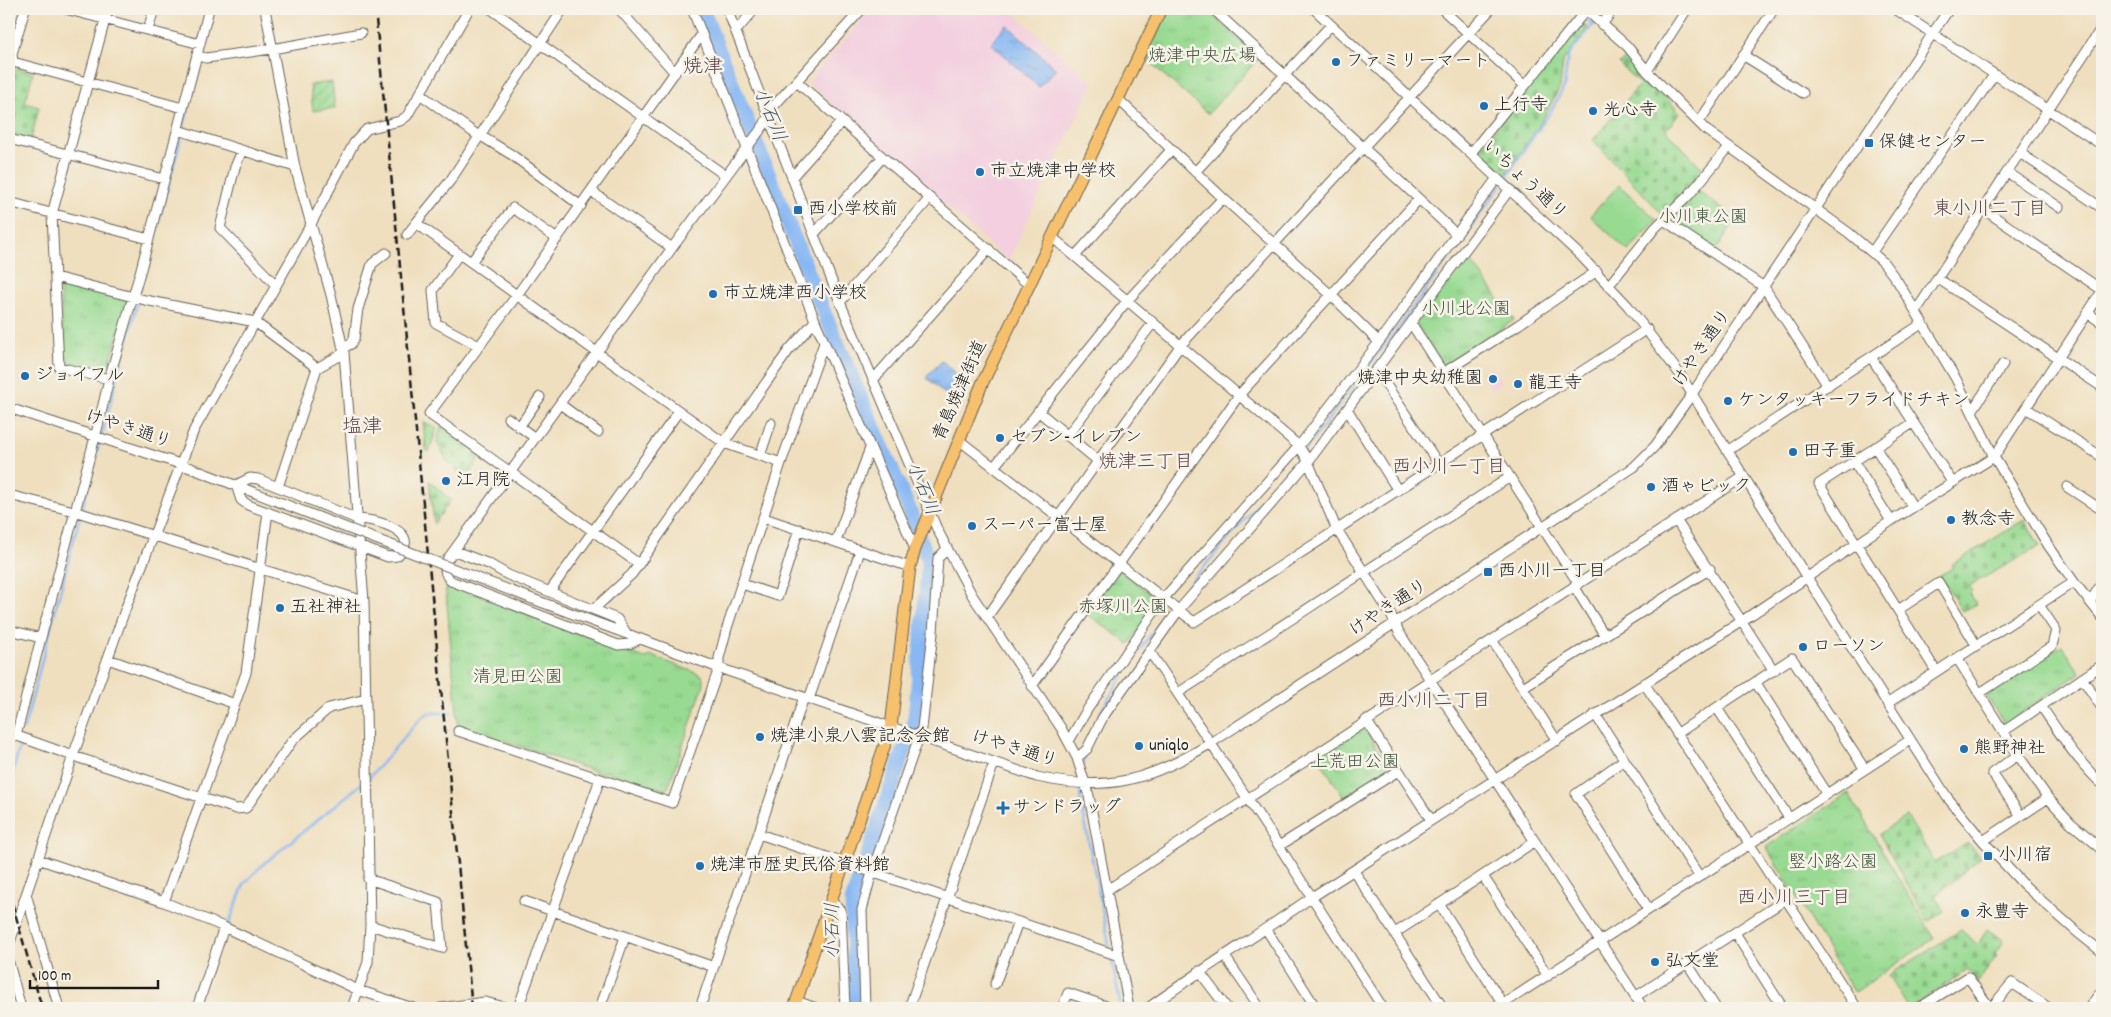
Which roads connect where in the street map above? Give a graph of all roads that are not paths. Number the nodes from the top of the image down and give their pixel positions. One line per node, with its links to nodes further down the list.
1 (25, 9): 46 (street)
2 (65, 9): 26 (street)
3 (108, 9): 26 (street)
4 (154, 9): 30 (street)
5 (209, 9): 37 (street)
6 (265, 9): 38 (street)
7 (469, 9): 49 (street)
8 (491, 9): 36 (street)
9 (563, 9): 36 (street)
10 (619, 9): 42 (street)
11 (692, 9): 34 (street)
12 (727, 9): 31 (street)
13 (755, 9): 31 (street)
14 (862, 9): 45 (street)
15 (1161, 9): 51 (main road, 青島焼津街道)
16 (1213, 9): 43 (street)
17 (1314, 9): 27 (street, いちょう通り)
18 (1442, 9): 32 (street)
19 (1491, 9): 32 (street)
20 (1586, 9): 28 (street); 47 (street)
21 (1613, 9): 28 (street)
22 (1687, 9): 41 (street)
23 (1774, 9): 39 (street)
24 (1895, 9): 35 (street)
25 (1949, 9): 35 (street, けやき通り)
26 (105, 19): 30 (street); 46 (street)
27 (1331, 24): 43 (street); 50 (street, いちょう通り)
28 (1602, 25): 41 (street)
29 (2102, 27): 53 (street)
30 (148, 30): 37 (street)
31 (736, 31): 55 (street)
32 (1468, 33): 47 (street); 50 (street)
33 (360, 34): 38 (street)
34 (702, 34): 42 (street); 63 (street)
35 (1932, 34): 44 (street); 87 (street, けやき通り)
36 (540, 43): 54 (street); 59 (street)
37 (200, 44): 40 (street)
38 (272, 49): 40 (street); 71 (street)
39 (1743, 55): 48 (street); 57 (street)
40 (197, 56): 52 (street)
41 (1648, 70): 57 (street)
42 (675, 73): 54 (street)
43 (1284, 75): 64 (street); 72 (street)
44 (1994, 75): 53 (street); 102 (street)
45 (797, 82): 55 (street); 56 (street)
46 (88, 83): 52 (street); 69 (street)
47 (1525, 86): 67 (street)
48 (1803, 93)
49 (420, 94): 59 (street); 92 (street)
50 (1409, 97): 64 (street); 67 (street, いちょう通り)
51 (1118, 100): 65 (street); 96 (main road, 青島焼津街道)
52 (183, 108): 58 (street)
53 (2048, 109): 61 (street); 68 (street)
54 (644, 117): 74 (street); 79 (street)
55 (768, 117): 63 (street); 75 (street)
56 (842, 121): 70 (street); 75 (street)
57 (1699, 122): 62 (street)
58 (178, 130): 66 (street); 76 (street)
59 (480, 136): 84 (street); 91 (street)
60 (9, 139): 69 (street)
61 (2102, 145)
62 (1729, 147): 87 (street); 90 (street)
63 (747, 148): 74 (street); 127 (street)
64 (1363, 148): 82 (street); 99 (street)
65 (1172, 150): 72 (street); 105 (street)
66 (242, 151): 71 (street); 111 (street)
67 (1471, 153): 77 (street, いちょう通り)
68 (2020, 153): 73 (street); 86 (street)
69 (69, 154): 76 (street); 89 (street)
70 (883, 157): 80 (street); 93 (street)
71 (296, 166): 92 (street)
72 (1195, 172): 81 (street)
73 (2007, 172): 85 (street); 88 (street)
74 (726, 176): 100 (street)
75 (792, 177): 93 (street)
76 (164, 179): 98 (street)
77 (1498, 179): 78 (street, いちょう通り); 94 (street)
78 (1509, 189): 107 (street, いちょう通り); 124 (street)
79 (591, 191): 84 (street); 100 (street)
80 (930, 198): 101 (street); 119 (street)
81 (1223, 198): 99 (street); 118 (street)
82 (1419, 199): 94 (street); 116 (street)
83 (9, 202): 89 (street)
84 (581, 206): 97 (street)
85 (2059, 207)
86 (2102, 208)
87 (1815, 209): 102 (street); 113 (street, けやき通り)
88 (1983, 209): 109 (street); 114 (street)
89 (52, 214): 98 (street); 108 (street)
90 (1665, 221): 110 (street); 113 (street)
91 (416, 223): 95 (street); 104 (street)
92 (311, 224): 111 (street); 133 (street)
93 (814, 234): 119 (street)
94 (1456, 234): 129 (street)
95 (407, 235)
96 (1052, 237): 105 (street); 112 (main road, 青島焼津街道)
97 (557, 239): 106 (street); 115 (street)
98 (149, 240): 117 (street)
99 (1275, 245): 116 (street); 132 (street)
100 (672, 248): 134 (street)
101 (988, 249): 112 (street); 142 (street)
102 (1872, 252): 120 (street)
103 (386, 253): 133 (street)
104 (459, 254): 106 (street); 131 (street)
105 (1075, 256): 118 (street)
106 (471, 262): 115 (street)
107 (1597, 271): 110 (street, いちょう通り); 140 (street)
108 (55, 278): 117 (street); 141 (street)
109 (1936, 278): 120 (street); 136 (street)
110 (1610, 284): 128 (street, いちょう通り)
111 (276, 285): 122 (street)
112 (1029, 285): 164 (main road, 青島焼津街道)
113 (1764, 287): 143 (street); 146 (street, けやき通り)
114 (2102, 290): 121 (street)
115 (517, 295): 131 (street); 134 (street)
116 (1331, 295): 129 (street); 145 (street)
117 (132, 297): 122 (street); 141 (street)
118 (1126, 301): 123 (street); 153 (street)
119 (840, 302): 142 (street)
120 (1916, 311): 125 (street)
121 (2088, 313): 126 (street); 136 (street)
122 (255, 322): 138 (street); 177 (street)
123 (1153, 323): 132 (street); 162 (street)
124 (1411, 323): 139 (street); 140 (street)
125 (1922, 323): 135 (street); 154 (street)
126 (2102, 323)
127 (816, 324): 130 (street); 165 (street)
128 (1646, 329): 146 (street, いちょう通り); 160 (street)
129 (1379, 342): 166 (street)
130 (824, 343): 168 (street); 178 (street)
131 (479, 346): 180 (street)
132 (1180, 346): 145 (street); 174 (street)
133 (344, 351): 138 (street); 196 (street)
134 (598, 352): 148 (street); 152 (street)
135 (1871, 357): 143 (street); 157 (street)
136 (2058, 358): 144 (street); 150 (street)
137 (2003, 364): 154 (street)
138 (317, 368): 185 (street)
139 (1377, 371): 151 (street); 176 (street)
140 (1443, 373): 160 (street)
141 (109, 379): 161 (street)
142 (873, 380): 191 (street)
143 (1828, 386): 169 (street)
144 (2102, 387)
145 (1240, 394): 166 (street); 212 (street)
146 (1692, 394): 169 (street, いちょう通り); 200 (street, けやき通り)
147 (540, 397): 158 (street)
148 (560, 404): 159 (street); 163 (street)
149 (9, 408): 161 (street, けやき通り)
150 (2026, 408): 171 (street); 172 (street)
151 (1347, 409): 173 (street); 187 (street)
152 (679, 410): 165 (street); 202 (street)
153 (1038, 411): 162 (street); 179 (street)
154 (1972, 411): 171 (street)
155 (508, 418): 158 (street)
156 (771, 423): 170 (street)
157 (1913, 423): 167 (street); 183 (street)
158 (519, 427): 163 (street)
159 (598, 432)
160 (1483, 435): 176 (street); 181 (street)
161 (94, 436): 177 (street, けやき通り); 192 (street)
162 (1067, 436): 174 (street)
163 (535, 438): 180 (street)
164 (959, 440): 179 (street); 191 (main road, 青島焼津街道)
165 (727, 444): 170 (street); 211 (street)
166 (1300, 447): 173 (street); 224 (street)
167 (1875, 447): 175 (street); 189 (street)
168 (870, 448): 204 (street); 207 (street)
169 (1727, 451): 182 (street, いちょう通り)
170 (760, 456): 178 (street)
171 (1994, 457): 183 (street); 218 (street)
172 (2102, 458)
173 (1308, 460): 199 (street); 228 (street)
174 (1098, 461): 194 (street)
175 (1854, 462): 198 (street); 205 (street)
176 (1438, 463): 187 (street)
177 (180, 464): 184 (street, けやき通り); 203 (street)
178 (781, 464): 195 (street)
179 (994, 467): 194 (street)
180 (511, 471): 202 (street); 209 (street)
181 (1510, 477): 200 (street); 216 (street)
182 (1743, 477): 197 (street); 217 (street, いちょう通り)
183 (1952, 482): 189 (street)
184 (236, 485): 185 (street); 193 (street); 235 (street, けやき通り, bridge)
185 (278, 487): 196 (street)
186 (2067, 487): 190 (street)
187 (1397, 489): 199 (street)
188 (9, 495): 192 (street)
189 (1913, 507): 198 (street)
190 (2102, 510)
191 (930, 511): 207 (main road, 青島焼津街道); 208 (street)
192 (79, 512): 203 (street); 237 (street)
193 (268, 512): 206 (street); 214 (street)
194 (1058, 516): 212 (street); 230 (street)
195 (764, 518): 201 (street); 220 (street)
196 (357, 519): 206 (street); 206 (street)
197 (1676, 520): 215 (street); 221 (street)
198 (1891, 521): 205 (street)
199 (1336, 528): 216 (street); 228 (street)
200 (1542, 528): 221 (street); 233 (street, けやき通り)
201 (799, 529): 204 (street); 220 (street)
202 (592, 530): 211 (street); 222 (street)
203 (153, 535): 214 (street); 243 (street)
204 (836, 542): 210 (street)
205 (1856, 544): 217 (street); 229 (street)
206 (359, 546): 223 (street)
207 (915, 549): 213 (main road, 青島焼津街道)
208 (947, 549): 230 (street); 270 (street)
209 (455, 551): 222 (street); 238 (street)
210 (860, 551): 213 (street); 256 (street)
211 (639, 564): 227 (street)
212 (1119, 564): 224 (street); 252 (street)
213 (910, 567): 265 (main road, 青島焼津街道)
214 (260, 569): 223 (street); 259 (street)
215 (1710, 569): 232 (street); 236 (street)
216 (1364, 572): 233 (street); 254 (street)
217 (1806, 576): 232 (street); 258 (street, いちょう通り)
218 (2074, 582): 225 (street); 226 (street)
219 (2102, 583): 225 (street)
220 (742, 584): 245 (street)
221 (1576, 584): 236 (street); 239 (street)
222 (550, 592): 227 (street)
223 (364, 601): 257 (street)
224 (1165, 601): 228 (street); 272 (street)
225 (2090, 602): 231 (street)
226 (2039, 605): 240 (street); 255 (street)
227 (594, 609): 235 (street)
228 (1177, 610): 241 (street)
229 (1898, 610): 240 (street); 247 (street)
230 (987, 617): 252 (street)
231 (2102, 617)
232 (1742, 621): 246 (street); 250 (street)
233 (1395, 624): 249 (street); 274 (street, けやき通り)
234 (9, 630): 237 (street)
235 (627, 634): 238 (street, けやき通り)
236 (1605, 636): 253 (street)
237 (40, 638): 269 (street)
238 (640, 639): 245 (street, けやき通り)
239 (1492, 640): 249 (street); 253 (street)
240 (1976, 645): 242 (street)
241 (1150, 652): 254 (street); 277 (street)
242 (1957, 658): 247 (street); 255 (street)
243 (108, 659): 259 (street); 276 (street)
244 (2102, 665): 248 (street)
245 (719, 668): 256 (street, けやき通り); 282 (street)
246 (1774, 671): 251 (street); 280 (street)
247 (1936, 671): 258 (street)
248 (2082, 678): 260 (street); 262 (street)
249 (1430, 680): 264 (street); 283 (street)
250 (1644, 682): 263 (street); 268 (street)
251 (1756, 683): 261 (street); 286 (street)
252 (1032, 686): 272 (street)
253 (1523, 688): 273 (street)
254 (1178, 693): 274 (street)
255 (1980, 693): 267 (street)
256 (807, 698): 265 (street, けやき通り); 293 (street)
257 (366, 699): 289 (street); 305 (street)
258 (1888, 703): 271 (street, いちょう通り)
259 (235, 704): 289 (street)
260 (2041, 706): 267 (street); 285 (street)
261 (1717, 708): 268 (street); 291 (street)
262 (2102, 708)
263 (1595, 714): 273 (street); 278 (street)
264 (1366, 720): 281 (street); 287 (street)
265 (896, 729): 270 (street, けやき通り); 300 (main road, 青島焼津街道)
266 (458, 731): 282 (street)
267 (2004, 731): 275 (street)
268 (1678, 733): 296 (street)
269 (12, 734): 276 (street)
270 (918, 736): 279 (street, けやき通り); 302 (street)
271 (1910, 740): 280 (street); 295 (street, いちょう通り)
272 (1069, 741): 277 (street)
273 (1556, 741): 283 (street)
274 (1211, 743): 284 (street, けやき通り); 287 (street)
275 (2018, 755): 288 (street); 290 (street)
276 (73, 756): 289 (street); 299 (street)
277 (1078, 758): 284 (street)
278 (1624, 760): 304 (street); 315 (street)
279 (994, 763): 284 (street, けやき通り); 309 (street)
280 (1864, 768): 286 (street)
281 (1398, 771): 292 (street); 297 (street)
282 (600, 779): 316 (street)
283 (1494, 781): 292 (street); 294 (street)
284 (1086, 784): 306 (street)
285 (2102, 784)
286 (1826, 793): 291 (street)
287 (1247, 798): 297 (street); 306 (street)
288 (2048, 798): 290 (street); 298 (street)
289 (201, 799): 313 (street)
290 (2021, 816): 295 (street)
291 (1789, 818): 296 (street)
292 (1431, 820): 301 (street)
293 (759, 834): 300 (street); 331 (street)
294 (1534, 842): 303 (street); 324 (street)
295 (1983, 842): 326 (street, いちょう通り)
296 (1749, 844): 304 (street); 310 (street)
297 (1279, 846): 308 (street)
298 (2102, 848)
299 (38, 859): 307 (street); 313 (street)
300 (850, 864): 302 (street); 312 (main road, 青島焼津街道)
301 (1354, 871): 308 (street); 322 (street)
302 (872, 872): 309 (street); 352 (street)
303 (1483, 876): 314 (street); 333 (street)
304 (1699, 876): 315 (street)
305 (368, 879): 318 (street); 318 (street)
306 (1106, 890): 328 (street)
307 (26, 894): 325 (street); 341 (street)
308 (1312, 897): 320 (street); 361 (street)
309 (948, 898): 317 (street); 353 (street)
310 (1785, 900): 321 (street); 366 (street)
311 (524, 901): 316 (street)
312 (832, 901): 338 (main road, 青島焼津街道); 351 (street)
313 (164, 902): 319 (street)
314 (1439, 904): 322 (street); 339 (street)
315 (1648, 908): 324 (street)
316 (554, 912): 323 (street); 347 (street)
317 (1018, 922): 328 (street); 334 (street)
318 (370, 925): 335 (street)
319 (227, 929): 335 (street); 342 (street)
320 (1266, 930): 327 (street); 360 (street)
321 (1735, 933): 330 (street); 365 (street)
322 (1395, 934): 362 (street)
323 (625, 937): 331 (street); 348 (street)
324 (1598, 942): 333 (street); 337 (street)
325 (9, 945)
326 (2102, 952)
327 (1224, 955): 332 (street); 359 (street)
328 (1119, 956): 356 (street)
329 (9, 963): 340 (street)
330 (1688, 963): 337 (street); 364 (street)
331 (714, 967): 349 (street)
332 (1199, 972): 357 (street); 358 (street)
333 (1548, 976): 339 (street)
334 (994, 984)
335 (358, 990): 343 (street); 344 (street)
336 (2102, 990): 370 (street)
337 (1635, 997): 363 (street)
338 (795, 1004): 350 (street)
339 (1500, 1006)
340 (21, 1008)
341 (60, 1008)
342 (197, 1008)
343 (352, 1008)
344 (413, 1008)
345 (440, 1008): 346 (street)
346 (509, 1008)
347 (518, 1008)
348 (600, 1008)
349 (700, 1008)
350 (816, 1008)
351 (845, 1008)
352 (865, 1008)
353 (909, 1008)
354 (1062, 1008): 355 (street)
355 (1112, 1008)
356 (1129, 1008)
357 (1148, 1008)
358 (1226, 1008)
359 (1260, 1008)
360 (1316, 1008)
361 (1383, 1008)
362 (1444, 1008)
363 (1643, 1008)
364 (1716, 1008)
365 (1783, 1008)
366 (1857, 1008)
367 (1919, 1008): 368 (street)
368 (1990, 1008): 369 (street)
369 (2049, 1008)
370 (2090, 1008)

